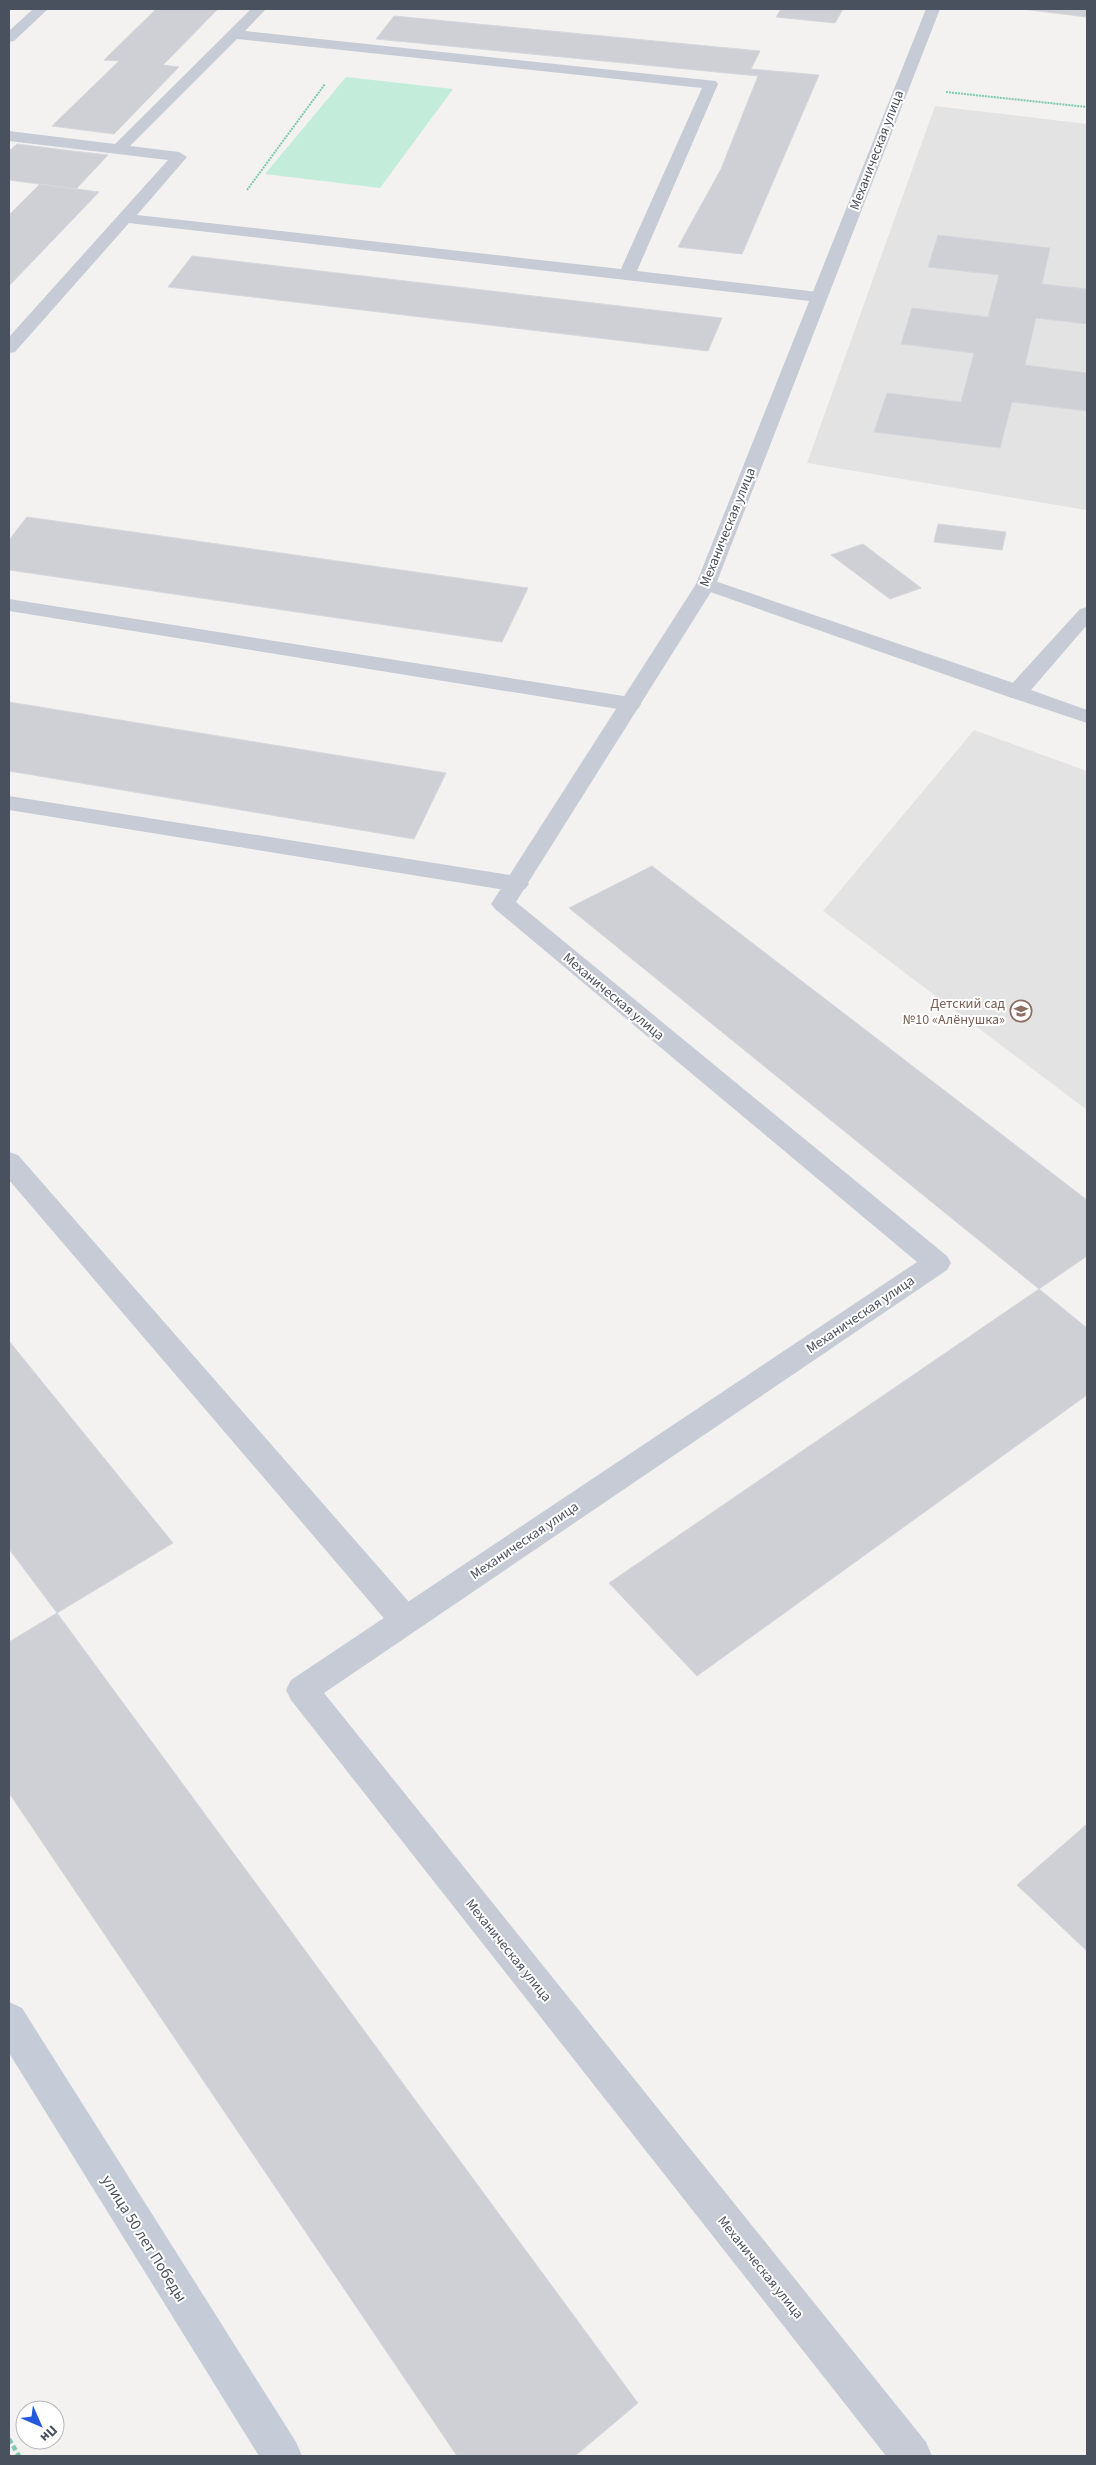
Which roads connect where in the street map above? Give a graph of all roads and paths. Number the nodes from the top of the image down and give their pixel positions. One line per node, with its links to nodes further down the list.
1 (42, 9): 5 (main road)
2 (259, 9): 4 (street)
3 (934, 9): 7 (street, Механическая улица)
4 (233, 34): 6 (street); 10 (street)
5 (9, 38)
6 (353, 47): 12 (path); 13 (street)
7 (900, 88): 8 (path); 14 (street, Механическая улица)
8 (1087, 107)
9 (9, 136): 10 (street)
10 (118, 150): 11 (street)
11 (124, 218): 12 (street); 15 (street)
12 (218, 229): 13 (street)
13 (626, 275): 14 (street)
14 (818, 297): 16 (street, Механическая улица)
15 (9, 348)
16 (706, 584): 19 (street); 20 (street, Механическая улица)
17 (9, 605): 20 (street)
18 (1087, 613): 19 (street)
19 (1017, 692): 21 (street)
20 (630, 704): 23 (street, Механическая улица)
21 (1087, 718)
22 (9, 803): 23 (street)
23 (517, 884): 25 (street, Механическая улица)
24 (9, 1162): 25 (street)
25 (405, 1620): 30 (street, Механическая улица)
26 (9, 2020): 29 (main road, улица 50 лет Победы)
27 (9, 2439): 28 (path)
28 (19, 2456)
29 (282, 2456)
30 (912, 2456)

